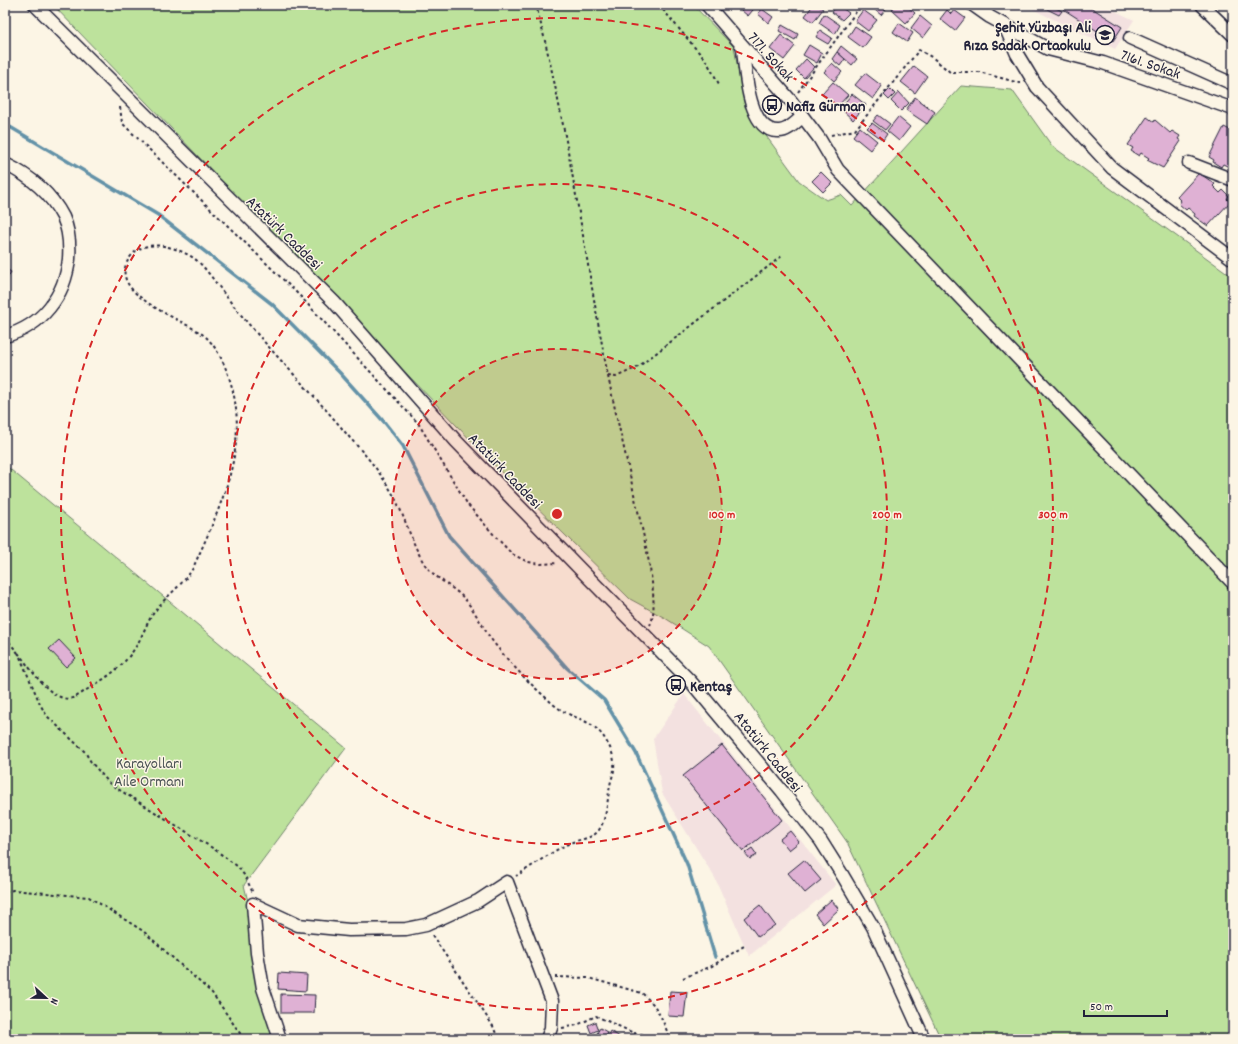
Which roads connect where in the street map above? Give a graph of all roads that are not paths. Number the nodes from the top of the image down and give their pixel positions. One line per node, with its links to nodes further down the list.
1 (35, 5): 20 (street, Atatürk Caddesi)
2 (707, 5): 8 (street, 7171. Sokak)
3 (973, 5): 5 (street, 7161. Sokak)
4 (1202, 5): 6 (street)
5 (1004, 24): 10 (street, 7161. Sokak); 15 (street)
6 (1233, 35)
7 (1130, 38): 9 (street)
8 (743, 48): 11 (street, 7171. Sokak); 11 (street)
9 (1233, 84)
10 (1233, 109)
11 (802, 117): 17 (street, 7171. Sokak)
12 (1189, 163): 14 (street)
13 (5, 164): 16 (street)
14 (1233, 180)
15 (1233, 259)
16 (5, 336)
17 (1233, 583)
18 (549, 1033): 19 (street)
19 (280, 1039)
20 (924, 1039)

